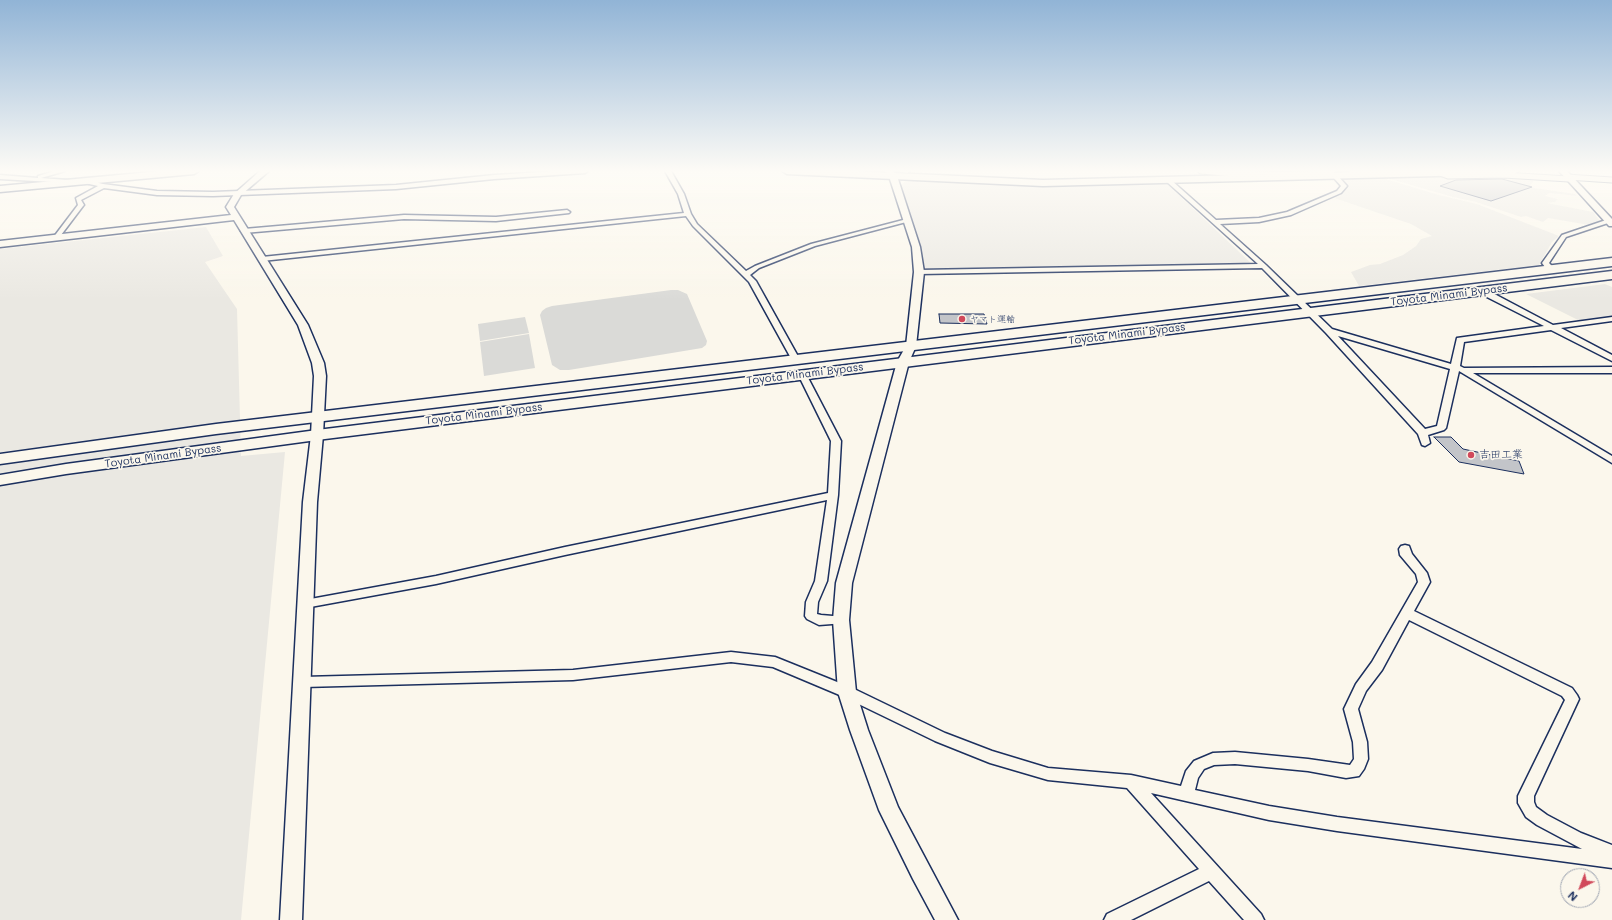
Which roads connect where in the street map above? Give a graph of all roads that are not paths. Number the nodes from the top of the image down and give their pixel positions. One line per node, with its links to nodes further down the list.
1 (74, 214): 14 (street)
2 (234, 214): 9 (street)
3 (544, 214): 13 (street)
4 (688, 214): 16 (street); 22 (street)
5 (905, 214): 10 (street)
6 (1207, 214): 11 (street)
7 (1289, 214): 11 (street)
8 (1602, 214): 12 (street)
9 (236, 218): 13 (street); 14 (street)
10 (907, 221): 21 (street); 22 (street)
11 (1216, 222): 18 (street)
12 (1610, 223): 20 (street)
13 (244, 231): 16 (street)
14 (56, 238): 15 (street)
15 (0, 244)
16 (262, 259): 36 (street)
17 (1612, 262): 20 (highway, Toyota Minami Bypass)
18 (1264, 266): 21 (street); 25 (street)
19 (1612, 267): 20 (highway)
20 (1545, 269): 25 (highway, Toyota Minami Bypass)
21 (919, 272): 29 (street)
22 (746, 274): 31 (street)
23 (1612, 275): 24 (highway, Toyota Minami Bypass)
24 (1482, 291): 25 (highway, Toyota Minami Bypass); 27 (street)
25 (1303, 305): 28 (street); 29 (highway, Toyota Minami Bypass); 32 (highway, Toyota Minami Bypass)
26 (1612, 319): 27 (street)
27 (1552, 328): 30 (street); 33 (street)
28 (1329, 331): 33 (street); 37 (street)
29 (911, 346): 31 (highway, Toyota Minami Bypass); 32 (street)
30 (1612, 358)
31 (796, 360): 36 (highway, Toyota Minami Bypass)
32 (903, 362): 35 (highway, Toyota Minami Bypass); 47 (street)
33 (1459, 369): 34 (street); 37 (street); 41 (street)
34 (1612, 370)
35 (802, 374): 38 (highway, Toyota Minami Bypass); 43 (street)
36 (318, 417): 38 (street); 40 (highway, Toyota Minami Bypass)
37 (1423, 433): 39 (street)
38 (317, 435): 42 (highway, Toyota Minami Bypass); 45 (street)
39 (1425, 443)
40 (0, 459)
41 (1612, 460)
42 (0, 480)
43 (833, 495): 45 (street); 47 (street)
44 (1405, 549): 46 (street)
45 (305, 604): 48 (street)
46 (1406, 613): 51 (street); 52 (street)
47 (841, 620): 49 (street)
48 (303, 682): 49 (street); 55 (street)
49 (847, 692): 50 (street); 56 (street)
50 (1131, 782): 51 (street); 54 (street)
51 (1186, 795): 53 (street)
52 (1612, 853)
53 (1612, 860)
54 (1211, 872): 57 (street); 58 (street)
55 (291, 920)
56 (947, 920)
57 (1113, 920)
58 (1255, 920)

